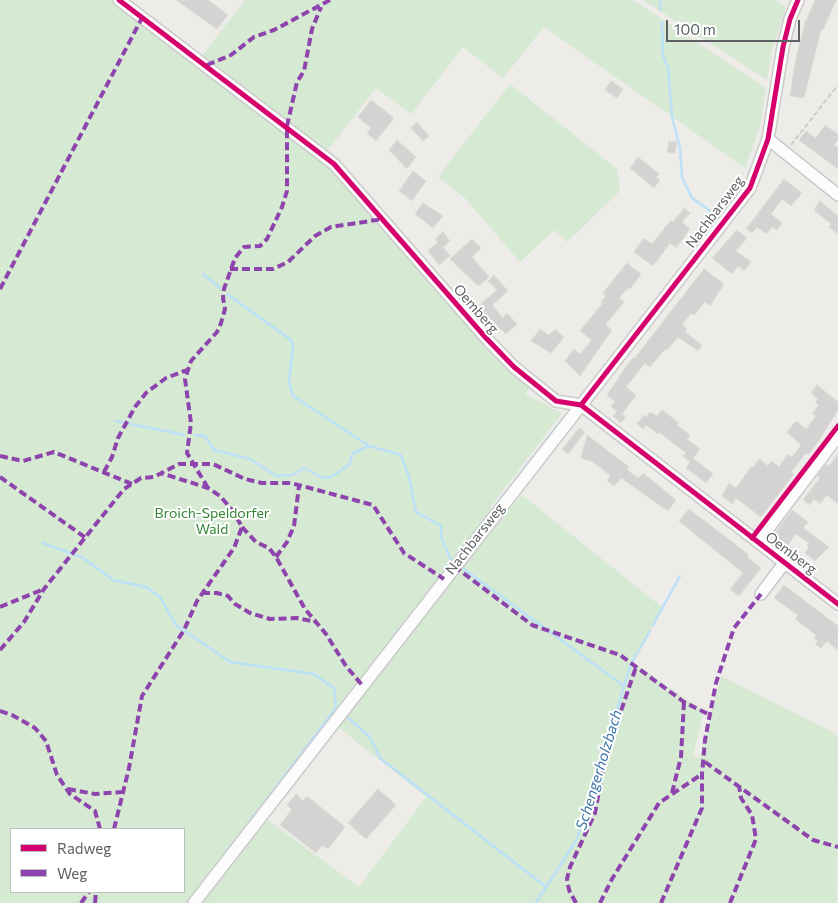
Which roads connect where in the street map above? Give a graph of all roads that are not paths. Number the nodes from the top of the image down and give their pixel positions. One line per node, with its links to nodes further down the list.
1 (119, 0): 5 (street, Oemberg)
2 (798, 0): 3 (street, Nachbarsweg)
3 (768, 140): 4 (street); 5 (street, Nachbarsweg)
4 (838, 195)
5 (581, 405): 7 (street, Oemberg); 11 (street, Nachbarsweg)
6 (838, 436): 7 (street)
7 (758, 542): 8 (street, Oemberg)
8 (785, 562): 9 (street); 10 (street, Oemberg)
9 (762, 594)
10 (838, 604)
11 (194, 903)

